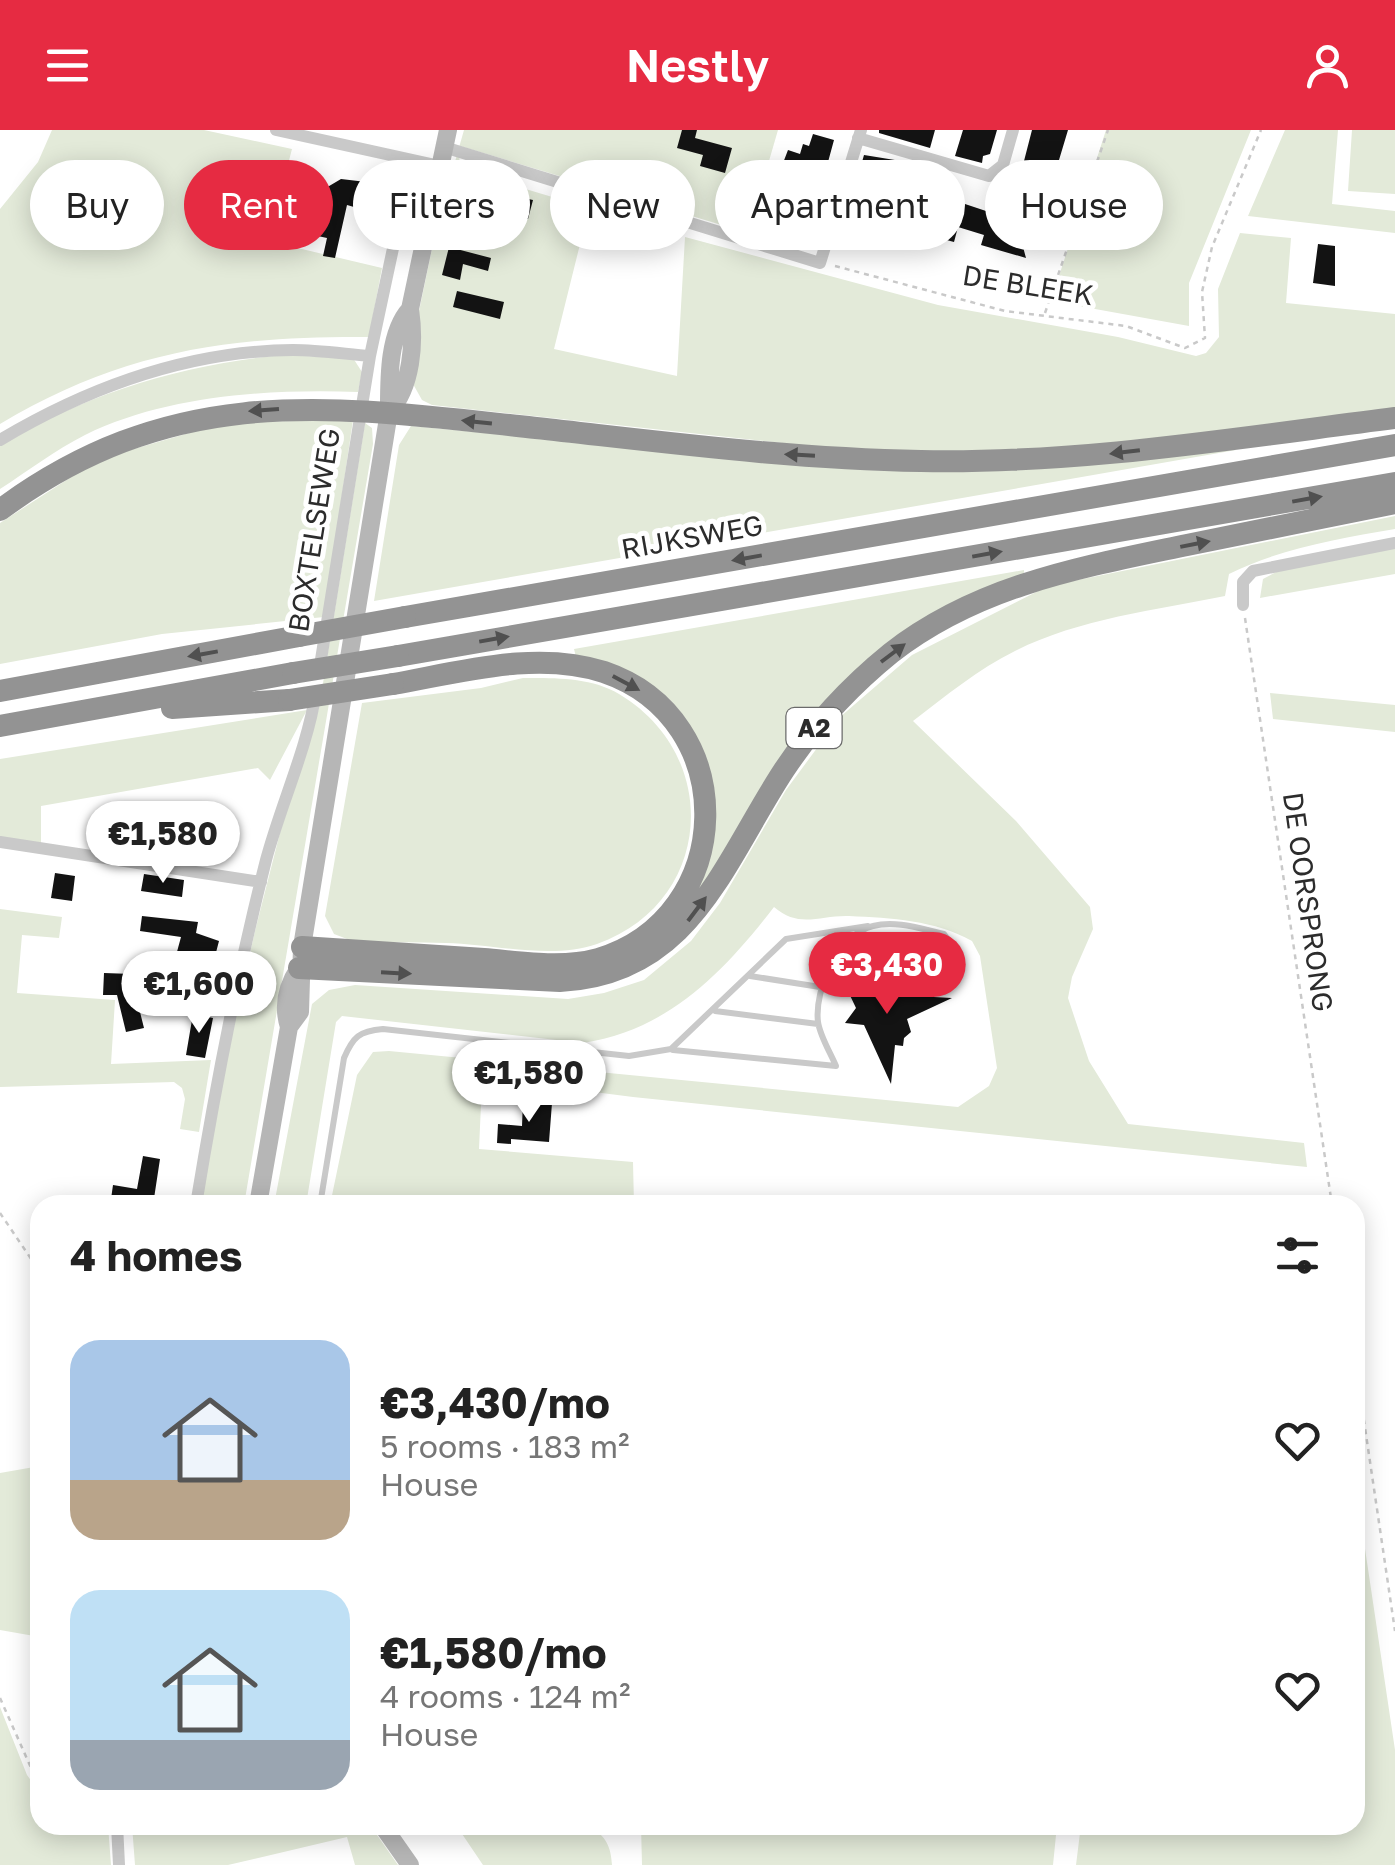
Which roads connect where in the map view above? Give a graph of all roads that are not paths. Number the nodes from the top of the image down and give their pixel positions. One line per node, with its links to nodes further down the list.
1 (276, 130): 5 (street)
2 (1014, 130): 3 (street)
3 (860, 134): 4 (street)
4 (446, 138)
5 (413, 160)
6 (393, 250): 8 (street, BOXTELSEWEG)
7 (422, 250): 10 (main road, BOXTELSEWEG)
8 (370, 356): 9 (street, BOXTELSEWEG); 12 (street)
9 (362, 410): 10 (highway); 16 (highway, one-way to 16); 23 (street, BOXTELSEWEG)
10 (390, 412): 11 (highway, one-way to 10); 26 (main road, BOXTELSEWEG)
11 (1395, 418)
12 (0, 440)
13 (1395, 445): 19 (highway, RIJKSWEG, one-way to 19, bridge)
14 (1395, 483): 20 (highway, one-way to 14, bridge)
15 (1395, 502): 26 (highway, A2, one-way to 15)
16 (0, 510)
17 (1395, 543): 18 (street)
18 (1244, 604)
19 (0, 691)
20 (54, 716): 21 (highway); 26 (highway, one-way to 26, bridge)
21 (0, 726)
22 (0, 842): 23 (street)
23 (261, 882): 32 (street, BOXTELSEWEG)
24 (868, 926): 25 (lane); 27 (lane); 28 (lane)
25 (958, 954)
26 (300, 957): 33 (main road, BOXTELSEWEG)
27 (748, 976): 28 (lane); 29 (lane)
28 (820, 988): 30 (lane)
29 (713, 1011): 30 (lane); 31 (lane)
30 (818, 1024): 31 (lane)
31 (671, 1050): 34 (lane)
32 (198, 1195)
33 (260, 1195)
34 (322, 1195)
35 (118, 1835): 37 (street)
36 (389, 1835): 38 (main road)
37 (120, 1865)
38 (410, 1865)

